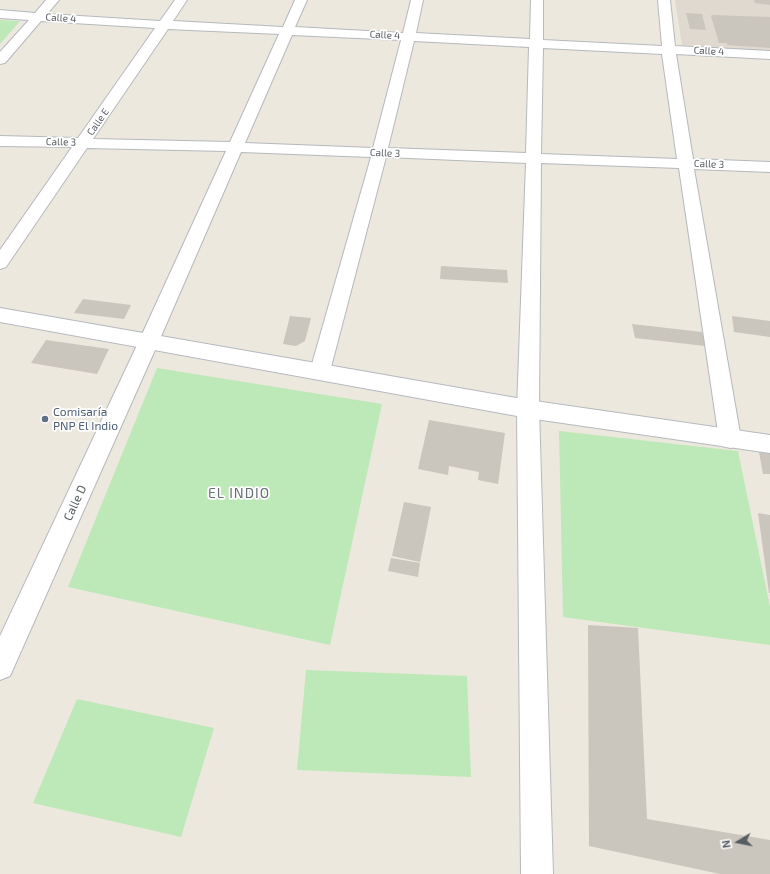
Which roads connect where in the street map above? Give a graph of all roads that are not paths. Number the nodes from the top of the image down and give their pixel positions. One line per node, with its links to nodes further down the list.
1 (53, 0): 8 (street)
2 (181, 0): 9 (street, Calle E)
3 (301, 0): 10 (street, Calle D)
4 (417, 0): 11 (street)
5 (537, 0): 12 (street)
6 (664, 0): 13 (street)
7 (0, 14): 8 (street, Calle 4)
8 (37, 17): 9 (street, Calle 4); 15 (street)
9 (165, 24): 10 (street, Calle 4); 17 (street, Calle E)
10 (288, 30): 11 (street, Calle 4); 18 (street, Calle D)
11 (408, 36): 12 (street, Calle 4); 19 (street)
12 (536, 42): 13 (street, Calle 4); 20 (street)
13 (670, 49): 14 (street, Calle 4); 21 (street)
14 (770, 55)
15 (0, 60)
16 (0, 141): 17 (street, Calle 3)
17 (84, 142): 18 (street, Calle 3); 23 (street, Calle E)
18 (234, 147): 19 (street, Calle 3); 25 (street, Calle D)
19 (380, 153): 20 (street, Calle 3); 26 (street)
20 (534, 158): 21 (street, Calle 3); 27 (street)
21 (686, 164): 22 (street, Calle 3); 28 (street)
22 (770, 167)
23 (0, 263)
24 (0, 315): 25 (street)
25 (149, 341): 26 (street); 30 (street, Calle D)
26 (320, 371): 27 (street)
27 (528, 409): 28 (street); 31 (street)
28 (730, 439): 29 (street)
29 (770, 444)
30 (0, 666)
31 (537, 874)

